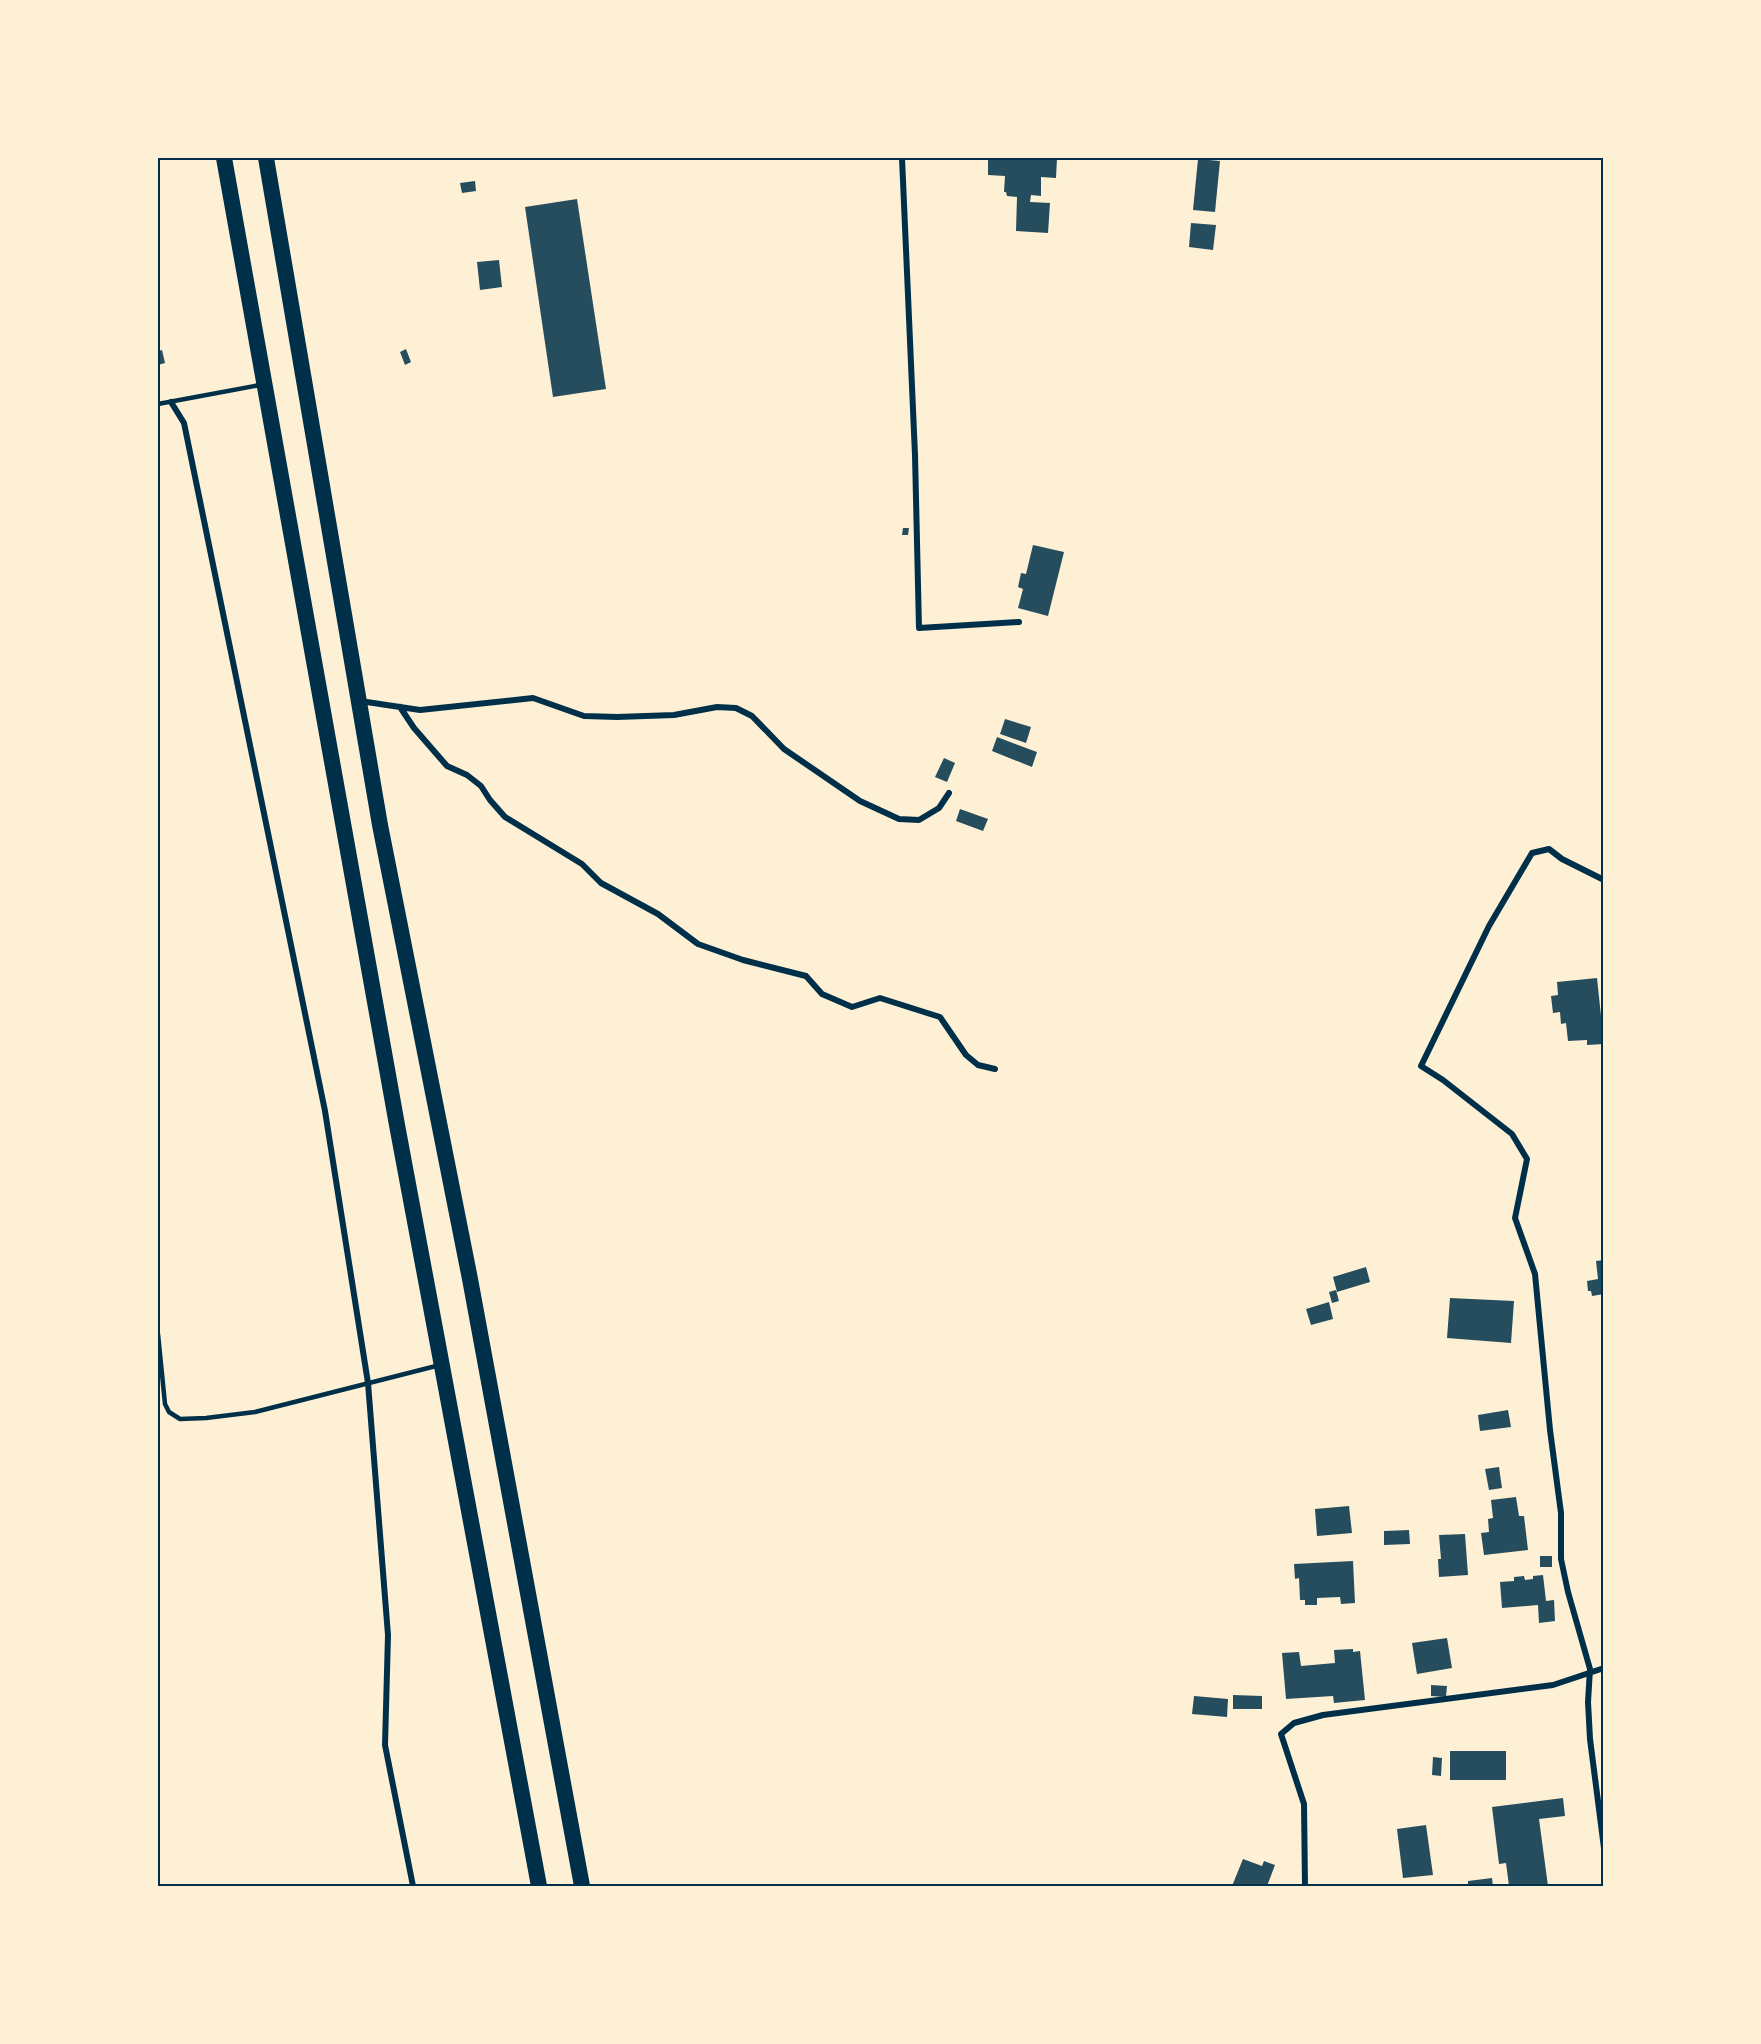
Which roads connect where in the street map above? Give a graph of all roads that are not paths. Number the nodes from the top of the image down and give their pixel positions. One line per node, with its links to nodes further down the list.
1 (224, 158): 4 (highway)
2 (266, 158): 8 (highway)
3 (902, 158): 7 (street)
4 (265, 384): 5 (lane); 14 (highway)
5 (171, 402): 6 (lane); 15 (street)
6 (158, 404)
7 (1019, 622)
8 (359, 701): 9 (street); 21 (highway)
9 (400, 707): 10 (street); 12 (street)
10 (949, 794)
11 (1604, 880): 17 (street)
12 (995, 1069)
13 (158, 1334): 15 (lane)
14 (442, 1364): 15 (lane); 20 (highway)
15 (368, 1383): 19 (street)
16 (1604, 1668): 17 (street)
17 (1590, 1672): 18 (street); 22 (street)
18 (1604, 1848)
19 (413, 1887)
20 (539, 1887)
21 (582, 1887)
22 (1305, 1887)

